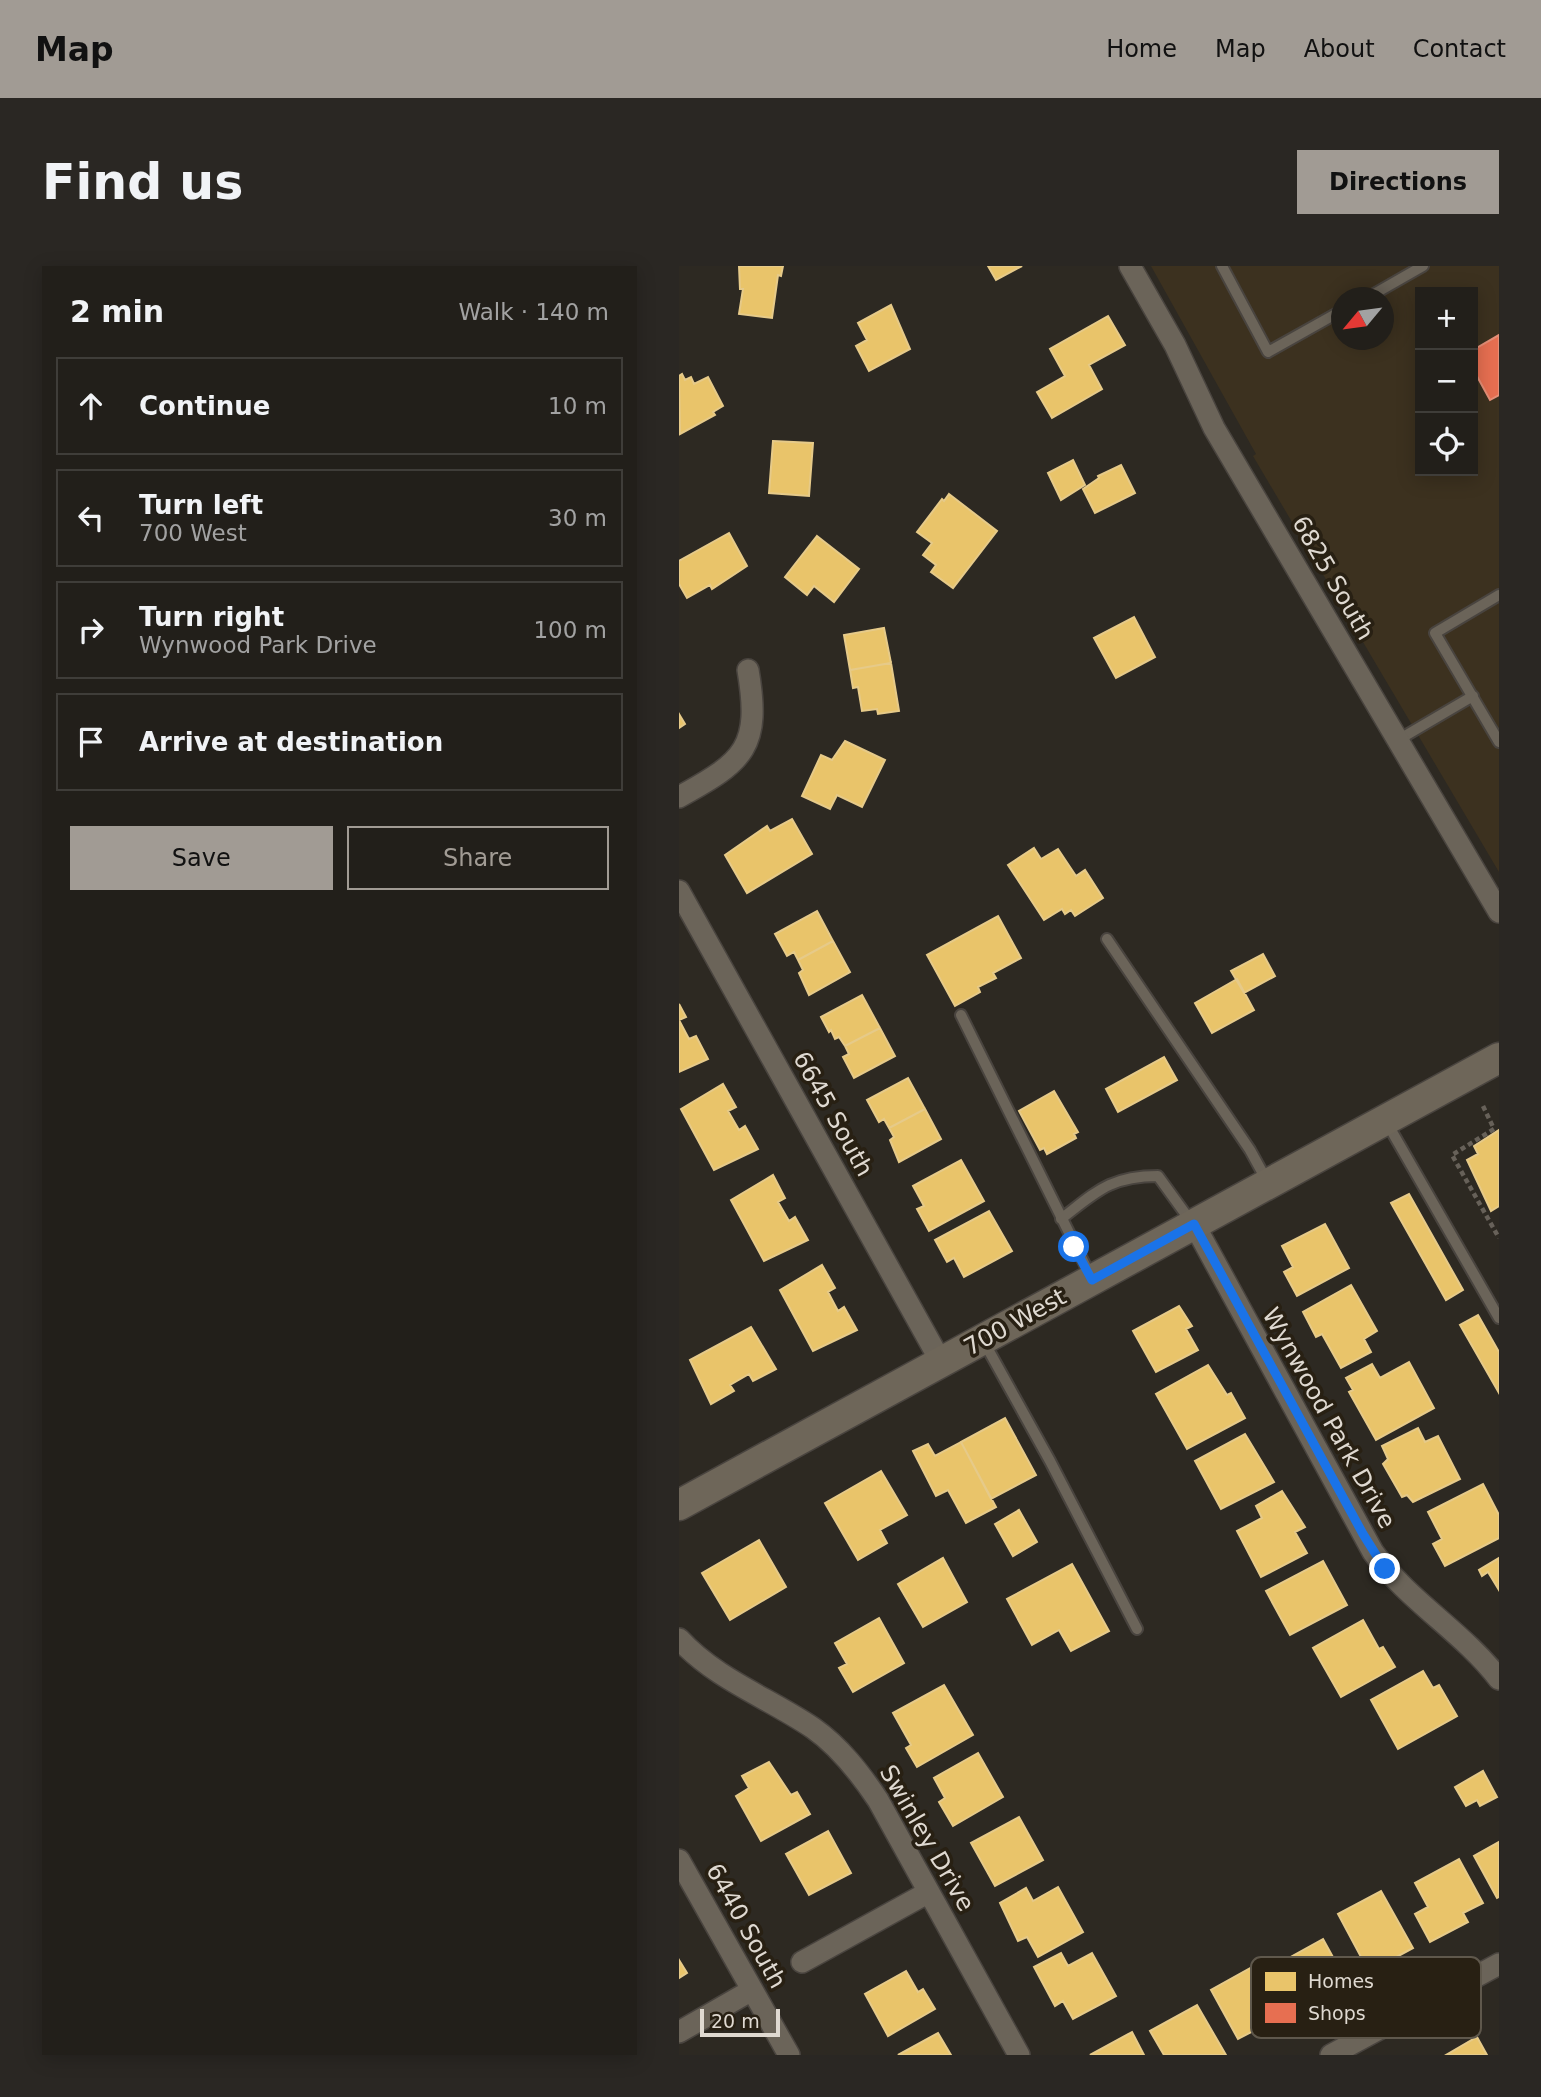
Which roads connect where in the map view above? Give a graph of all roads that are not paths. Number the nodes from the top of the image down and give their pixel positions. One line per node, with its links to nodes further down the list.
1 (1130, 266): 9 (street, 6825 South)
2 (1222, 266): 5 (lane)
3 (1423, 266): 4 (lane)
4 (1386, 287)
5 (1331, 318)
6 (1499, 596): 8 (lane)
7 (748, 670): 11 (street)
8 (1473, 696): 9 (lane); 10 (lane)
9 (1398, 740): 13 (street, 6825 South)
10 (1499, 742)
11 (679, 797)
12 (679, 891): 24 (street, 6645 South)
13 (1499, 912)
14 (1107, 939): 18 (lane)
15 (961, 1015): 19 (lane)
16 (1499, 1058): 17 (main road, 700 West)
17 (1385, 1120): 18 (main road, 700 West); 22 (lane)
18 (1268, 1184): 20 (main road, 700 West)
19 (1061, 1219): 20 (lane); 21 (lane)
20 (1194, 1224): 21 (main road, 700 West); 28 (street, Wynwood Park Drive)
21 (1092, 1280): 23 (main road, 700 West)
22 (1499, 1318)
23 (983, 1340): 24 (main road, 700 West); 26 (lane)
24 (941, 1362): 25 (main road, 700 West)
25 (679, 1505)
26 (1137, 1629)
27 (679, 1639): 30 (street, Swinley Drive)
28 (1499, 1679)
29 (679, 1860): 34 (street, 6440 South)
30 (929, 1892): 31 (street); 39 (street, Swinley Drive)
31 (802, 1962)
32 (1499, 1964): 33 (street)
33 (1481, 1975)
34 (752, 1990): 35 (street); 38 (street, 6440 South)
35 (679, 2032)
36 (1375, 2038): 37 (street)
37 (1355, 2050): 40 (street)
38 (789, 2055)
39 (1019, 2055)
40 (1331, 2055)

